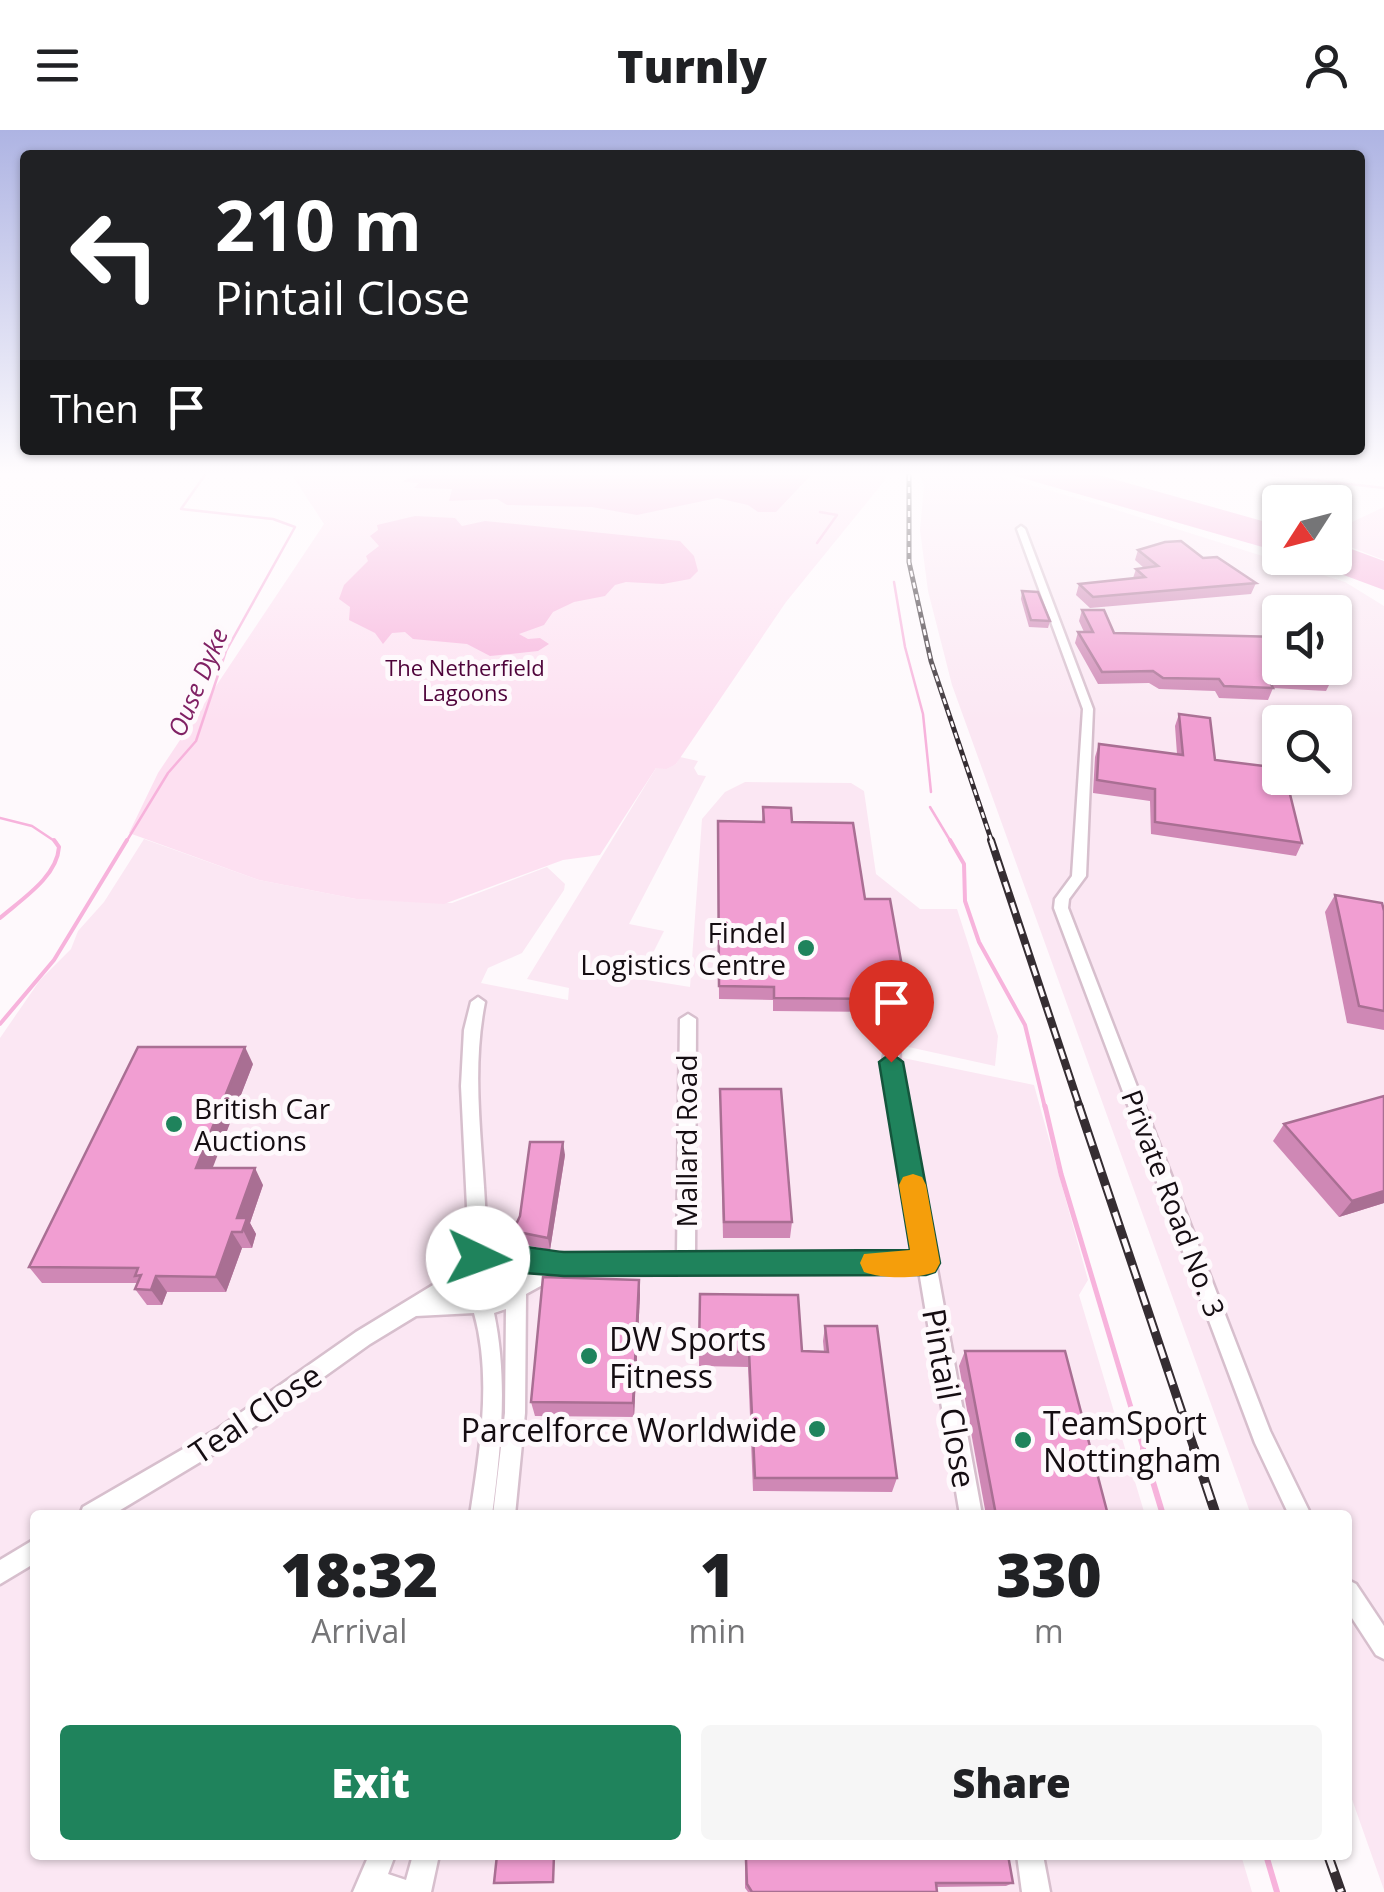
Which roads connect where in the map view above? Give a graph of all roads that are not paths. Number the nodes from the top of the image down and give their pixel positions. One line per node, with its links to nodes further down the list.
1 (1032, 557): 18 (street, Private Road No. 3)
2 (478, 1002): 5 (street)
3 (688, 1019): 7 (street, Mallard Road)
4 (892, 1044): 8 (street, Pintail Close)
5 (478, 1231): 6 (street); 10 (street)
6 (506, 1257): 9 (street); 10 (street); 11 (street)
7 (686, 1263): 8 (street); 9 (street)
8 (926, 1263): 17 (street, Pintail Close)
9 (564, 1264): 11 (street)
10 (466, 1271): 12 (street); 13 (street, Teal Close)
11 (517, 1290): 12 (street); 16 (street)
12 (478, 1306): 13 (street, Teal Close); 15 (street)
13 (417, 1308): 14 (street, Teal Close)
14 (100, 1510)
15 (482, 1510)
16 (505, 1510)
17 (969, 1510)
18 (1298, 1510)
19 (30, 1553): 20 (street)
20 (0, 1574)
21 (1352, 1598): 22 (street)
22 (1384, 1647)
23 (380, 1860): 26 (street)
24 (425, 1860): 28 (street)
25 (1031, 1860): 29 (street)
26 (368, 1892): 27 (street)
27 (404, 1892)
28 (417, 1892)
29 (1036, 1892)

